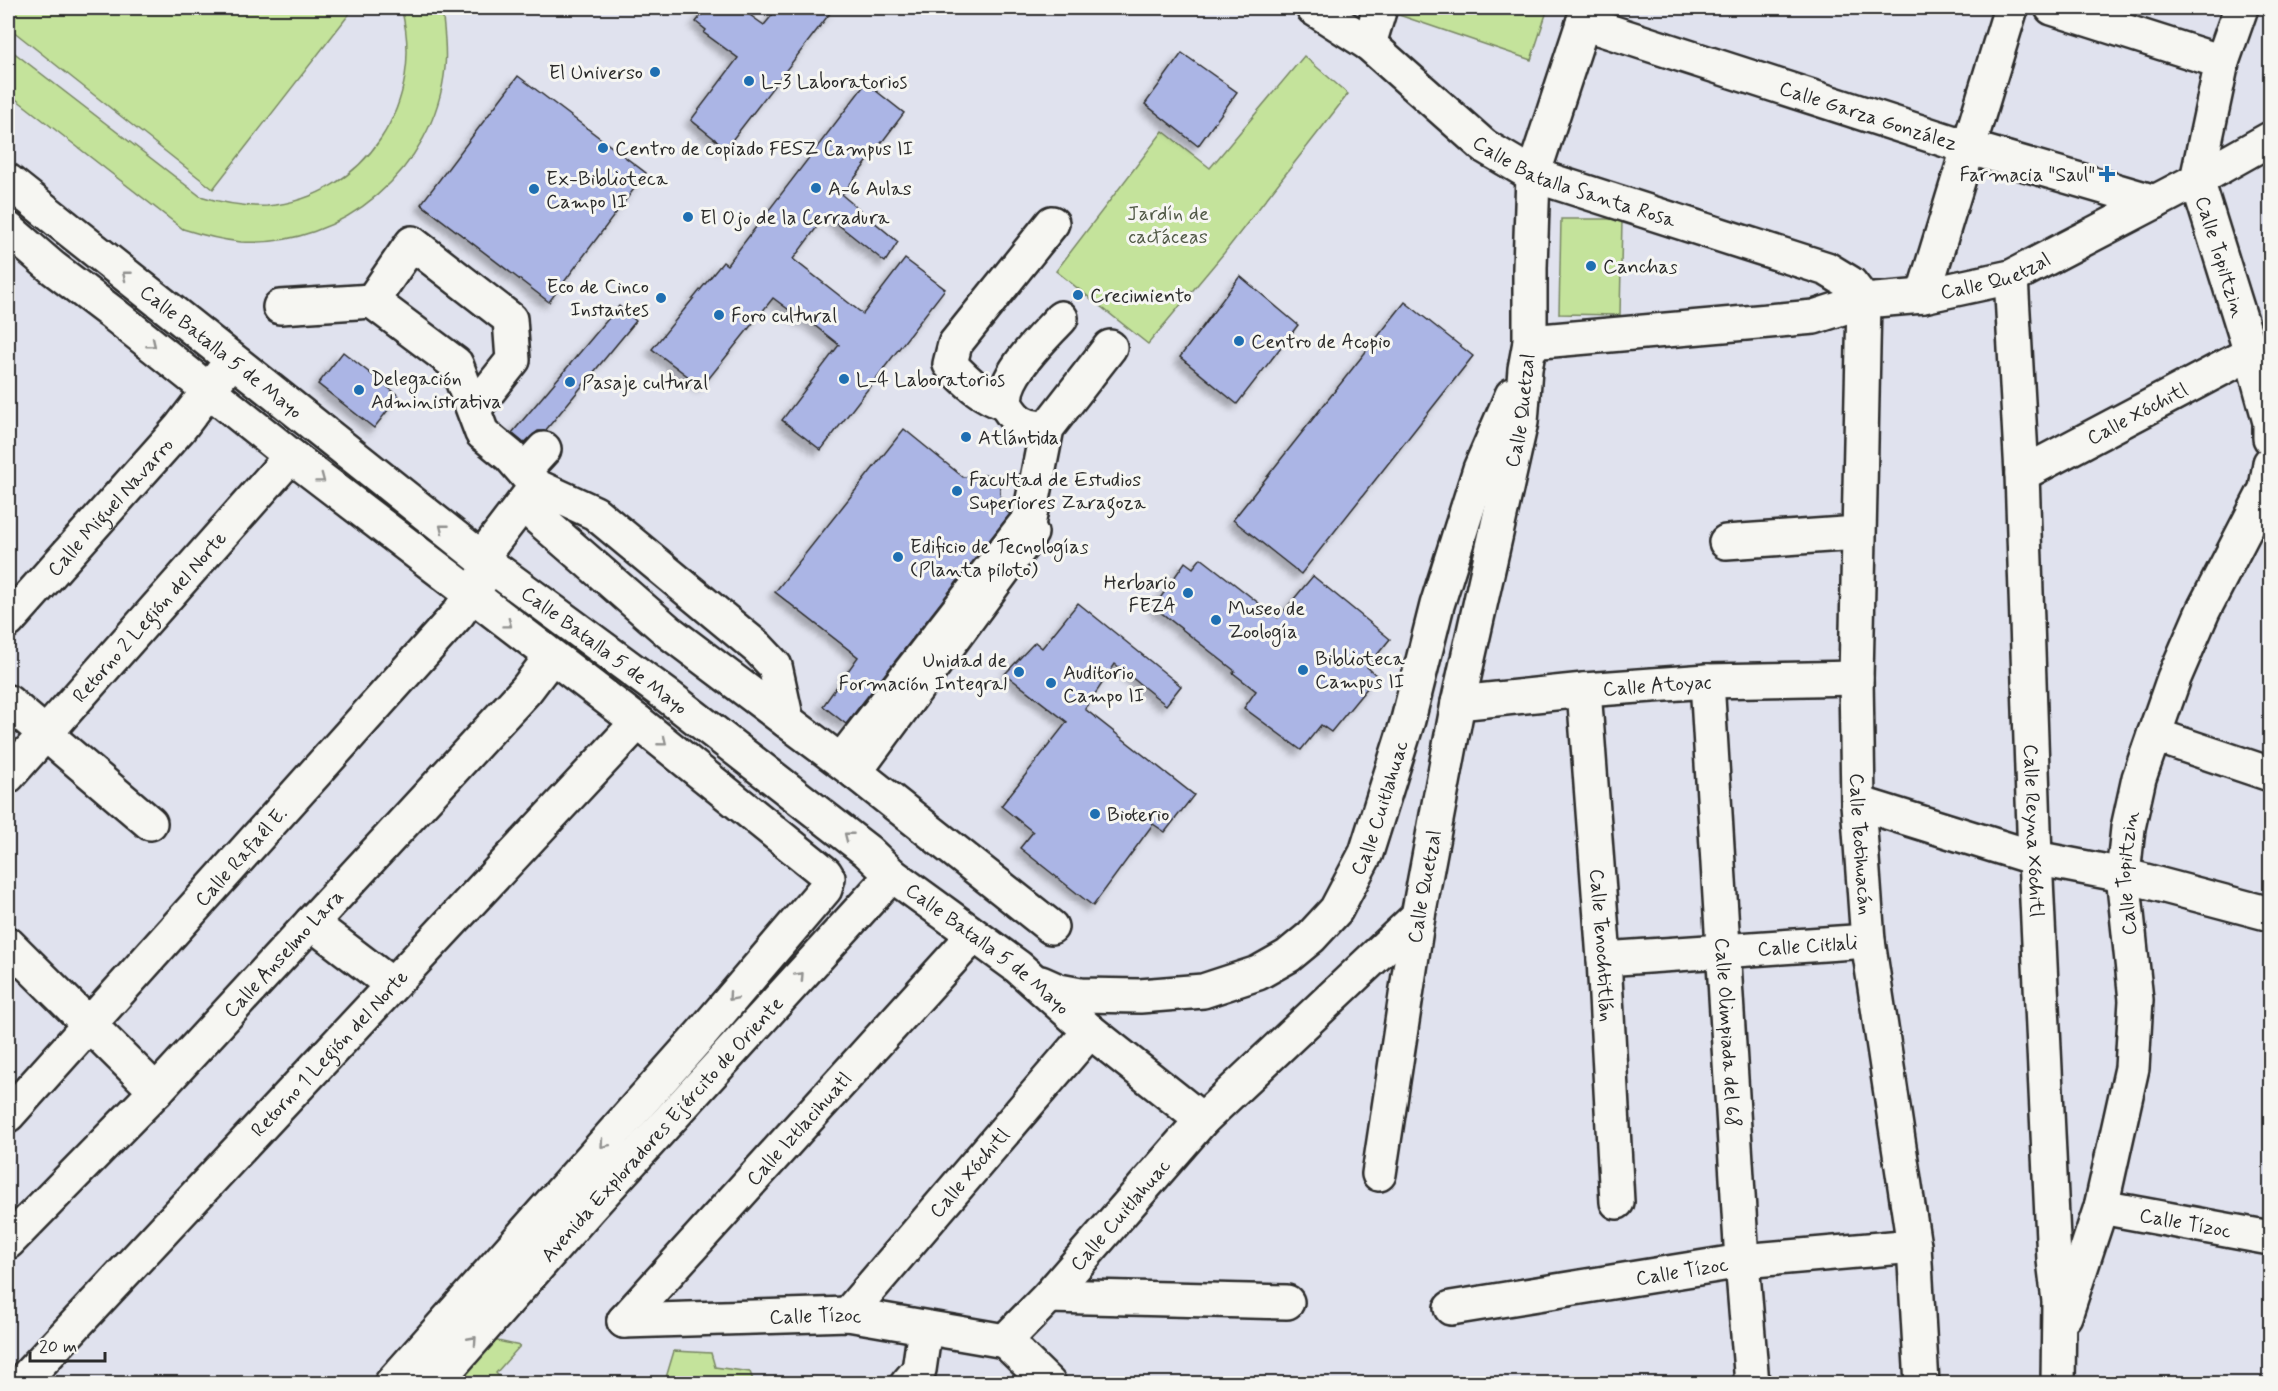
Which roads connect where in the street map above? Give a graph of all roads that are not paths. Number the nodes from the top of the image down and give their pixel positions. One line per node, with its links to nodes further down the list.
1 (1313, 8): 7 (street, Calle Batalla Santa Rosa)
2 (1380, 8): 7 (street)
3 (2011, 8): 10 (street)
4 (2052, 8): 8 (street)
5 (2241, 8): 8 (street)
6 (1586, 15): 10 (street, Calle Garza González); 11 (street)
7 (1369, 44): 11 (street, Calle Batalla Santa Rosa)
8 (2222, 62): 12 (street)
9 (2271, 139): 12 (street, Calle Quetzal)
10 (1967, 147): 14 (street, Calle Garza González); 20 (street)
11 (1533, 175): 22 (street, Calle Batalla Santa Rosa); 27 (street)
12 (2197, 180): 14 (street, Calle Quetzal); 26 (street, Calle Topiltzin)
13 (8, 181): 17 (street, Calle Batalla 5 de Mayo)
14 (2155, 202): 19 (street, Calle Quetzal)
15 (1052, 223): 30 (street)
16 (8, 229): 18 (street, Calle Batalla 5 de Mayo)
17 (76, 236): 18 (street); 28 (street, Calle Batalla 5 de Mayo, one-way to 17)
18 (53, 268): 29 (street, Calle Batalla 5 de Mayo, one-way to 29)
19 (2011, 276): 20 (street, Calle Quetzal); 37 (street, Calle Reyna Xóchitl)
20 (1923, 296): 22 (street, Calle Quetzal)
21 (372, 301): 23 (street); 31 (street); 31 (street)
22 (1864, 301): 27 (street, Calle Quetzal); 38 (street, Calle Teotihuacán)
23 (279, 308)
24 (1061, 318): 30 (street)
25 (1110, 347): 32 (street)
26 (2251, 353): 33 (street, Calle Topiltzin); 37 (street, Calle Xóchitl)
27 (1528, 356): 48 (street, Calle Quetzal); 71 (street, Calle Cuitlahuac)
28 (233, 360): 29 (street, Calle Miguel Navarro); 40 (street, Calle Batalla 5 de Mayo, one-way to 28)
29 (208, 389): 34 (street, Calle Batalla 5 de Mayo); 42 (street, Calle Miguel Navarro)
30 (1006, 404): 32 (street)
31 (474, 409): 36 (street)
32 (1047, 428): 53 (street)
33 (2271, 438)
34 (291, 456): 41 (street, Calle Batalla 5 de Mayo, one-way to 41); 51 (street, Retorno 2 Legión del Norte)
35 (2271, 463): 52 (street, Calle Topiltzin)
36 (534, 469): 40 (street, Calle Rafaél E.); 49 (street); 49 (street)
37 (2022, 474): 58 (street, Calle Reyna Xóchitl)
38 (1858, 533): 39 (street); 44 (street, Calle Teotihuacán)
39 (1726, 542)
40 (486, 562): 41 (street, Calle Rafaél E.); 59 (street, Calle Batalla 5 de Mayo, one-way to 40)
41 (471, 595): 43 (street, Calle Batalla 5 de Mayo, one-way to 43); 73 (street, Calle Rafaél E.)
42 (8, 621)
43 (551, 657): 50 (street, Calle Batalla 5 de Mayo); 64 (street, Calle Anselmo Lara)
44 (1856, 678): 45 (street, Calle Atoyac); 56 (street, Calle Teotihuacán)
45 (1707, 681): 46 (street, Calle Atoyac); 69 (street, Calle Olimpiada del 68)
46 (1584, 690): 48 (street, Calle Atoyac); 70 (street, Calle Tenochtitlán)
47 (8, 702): 51 (street)
48 (1458, 703): 63 (street, Calle Quetzal)
49 (787, 721): 53 (street)
50 (638, 722): 61 (street, Calle Batalla 5 de Mayo, one-way to 61); 72 (street, Retorno 1 Legión del Norte)
51 (45, 732): 55 (street, Retorno 2 Legión del Norte); 57 (street)
52 (2154, 735): 54 (street); 60 (street, Calle Topiltzin)
53 (848, 767): 65 (street)
54 (2271, 774)
55 (8, 776)
56 (1858, 803): 58 (street); 67 (street, Calle Teotihuacán)
57 (150, 823)
58 (2035, 858): 60 (street); 91 (street, Calle Reyna Xóchitl)
59 (892, 875): 66 (street, Calle Batalla 5 de Mayo); 95 (street, Avenida Exploradores Ejército de Oriente, one-way to 59)
60 (2123, 875): 62 (street); 80 (street, Calle Topiltzin)
61 (825, 889): 94 (street, Avenida Exploradores Ejército de Oriente, one-way to 94)
62 (2271, 914)
63 (1418, 916): 77 (street, Calle Cuitlahuac); 78 (street, Calle Quetzal)
64 (311, 922): 72 (street); 75 (street, Calle Anselmo Lara)
65 (1051, 927)
66 (973, 936): 71 (street, Calle Batalla 5 de Mayo); 89 (street, Calle Iztlacihuatl)
67 (1868, 941): 69 (street, Calle Citlali); 83 (street, Calle Teotihuacán)
68 (8, 944): 73 (street)
69 (1724, 951): 70 (street, Calle Citlali); 84 (street, Calle Olimpiada del 68)
70 (1604, 959): 79 (street, Calle Tenochtitlán)
71 (1018, 968): 74 (street, Calle Batalla 5 de Mayo)
72 (391, 984): 93 (street, Retorno 1 Legión del Norte)
73 (90, 1026): 75 (street); 76 (street, Calle Rafaél E.)
74 (1090, 1031): 77 (street, Calle Batalla 5 de Mayo); 88 (street, Calle Xóchitl)
75 (156, 1091): 82 (street, Calle Anselmo Lara)
76 (8, 1115)
77 (1202, 1120): 85 (street, Calle Cuitlahuac)
78 (1379, 1174)
79 (1617, 1202)
80 (2101, 1207): 81 (street, Calle Tízoc); 91 (street, Calle Topiltzin)
81 (2271, 1238)
82 (8, 1242)
83 (1914, 1246): 84 (street, Calle Tízoc); 99 (street, Calle Teotihuacán)
84 (1742, 1261): 87 (street, Calle Tízoc); 98 (street, Calle Olimpiada del 68)
85 (1049, 1296): 86 (street); 92 (street, Calle Cuitlahuac)
86 (1287, 1302)
87 (1451, 1308)
88 (848, 1314): 89 (street, Calle Tízoc); 90 (street, Calle Tízoc)
89 (624, 1321)
90 (925, 1328): 92 (street, Calle Tízoc); 96 (street)
91 (2058, 1335): 100 (street, Calle Reyna Xóchitl)
92 (1005, 1341): 97 (street)
93 (20, 1383)
94 (392, 1383)
95 (434, 1383)
96 (907, 1383)
97 (1049, 1383)
98 (1752, 1383)
99 (1922, 1383)
100 (2058, 1383)

